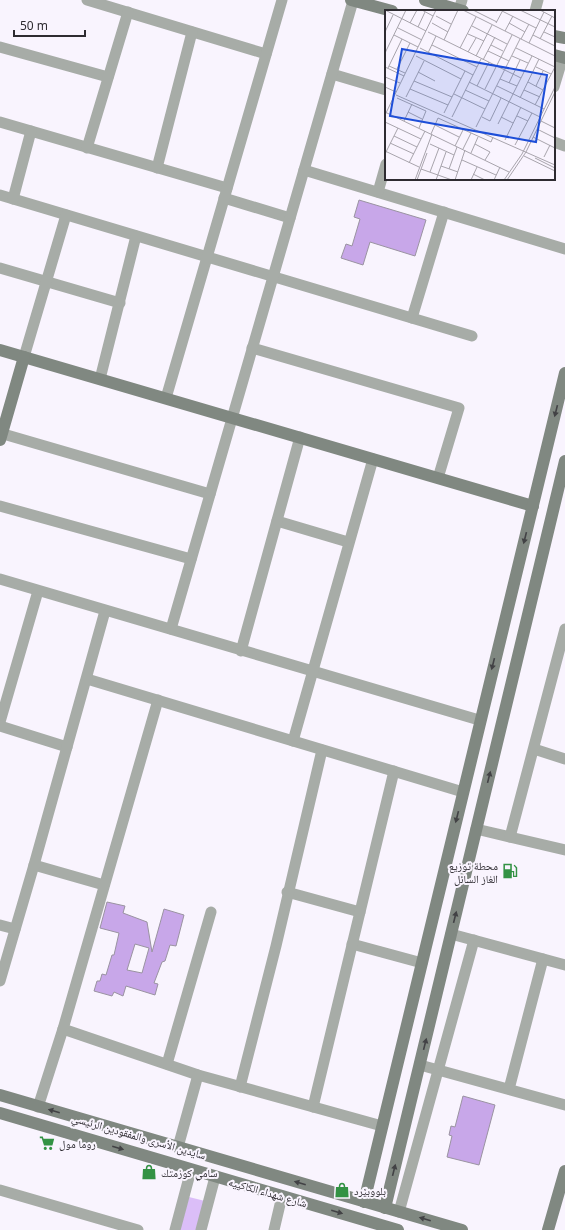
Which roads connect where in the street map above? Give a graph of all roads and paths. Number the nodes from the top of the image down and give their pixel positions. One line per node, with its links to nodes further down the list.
1 (87, 0): 9 (street)
2 (282, 0): 14 (street)
3 (352, 0): 7 (main road); 16 (street)
4 (425, 0): 6 (main road)
5 (538, 0): 8 (street)
6 (461, 7)
7 (388, 10)
8 (535, 10)
9 (128, 12): 10 (street); 17 (street)
10 (192, 32): 14 (street); 25 (street)
11 (555, 36): 12 (main road)
12 (565, 38)
13 (0, 47): 17 (street)
14 (266, 54): 29 (street)
15 (561, 57): 18 (street)
16 (332, 74): 19 (street); 27 (street)
17 (108, 77): 24 (street)
18 (555, 83)
19 (385, 90)
20 (0, 122): 21 (street)
21 (31, 131): 24 (street); 31 (street)
22 (555, 142): 23 (street)
23 (565, 146)
24 (88, 148): 25 (street)
25 (157, 168): 29 (street)
26 (385, 168): 28 (street)
27 (304, 170): 28 (street); 34 (street)
28 (378, 192): 32 (street)
29 (226, 193): 34 (street); 37 (street)
30 (0, 195): 31 (street)
31 (13, 199): 33 (street)
32 (444, 212): 36 (street); 42 (street)
33 (66, 215): 35 (street); 40 (street)
34 (290, 218): 39 (street)
35 (136, 236): 37 (street); 41 (street)
36 (565, 249)
37 (207, 257): 39 (street); 49 (street)
38 (0, 268): 40 (street)
39 (273, 277): 42 (street); 44 (street)
40 (46, 282): 41 (street); 46 (street)
41 (120, 303): 48 (street)
42 (412, 318): 43 (street)
43 (472, 336)
44 (252, 348): 50 (street); 55 (street)
45 (0, 350): 46 (main road)
46 (24, 357): 48 (main road); 51 (main road)
47 (565, 373): 58 (main road, one-way to 58)
48 (100, 379): 49 (main road)
49 (166, 398): 50 (main road)
50 (232, 418): 52 (main road); 56 (street)
51 (1, 436): 56 (street)
52 (300, 438): 53 (main road); 59 (street)
53 (372, 459): 55 (main road); 60 (street)
54 (565, 461): 63 (main road)
55 (438, 478): 58 (main road)
56 (210, 494): 61 (street)
57 (0, 506): 61 (street)
58 (533, 506): 62 (main road, one-way to 62)
59 (277, 521): 60 (street); 69 (street)
60 (348, 542): 70 (street)
61 (191, 559): 67 (street)
62 (518, 567): 63 (main road); 73 (main road, one-way to 73)
63 (538, 573): 83 (main road, one-way to 63)
64 (0, 579): 65 (street)
65 (38, 590): 66 (street); 74 (street)
66 (105, 611): 67 (street); 71 (street)
67 (171, 629): 69 (street)
68 (565, 629): 78 (street)
69 (241, 651): 70 (street)
70 (313, 672): 73 (street); 76 (street)
71 (87, 679): 72 (street); 77 (street)
72 (158, 700): 76 (street); 87 (street)
73 (479, 720): 82 (main road)
74 (0, 722)
75 (0, 726): 77 (street)
76 (293, 741): 79 (street)
77 (67, 747): 86 (street)
78 (534, 749): 80 (street); 84 (street)
79 (322, 750): 81 (street); 88 (street)
80 (565, 759)
81 (394, 771): 82 (street); 90 (street)
82 (463, 792): 97 (main road, one-way to 97)
83 (476, 829): 84 (street); 93 (main road, one-way to 83)
84 (510, 837): 85 (street)
85 (565, 850)
86 (34, 865): 87 (street); 92 (street)
87 (104, 886): 100 (street)
88 (288, 892): 90 (street); 105 (street)
89 (211, 912): 101 (street)
90 (360, 912): 95 (street)
91 (0, 924): 92 (street)
92 (15, 929): 99 (street)
93 (451, 934): 94 (street); 102 (main road, one-way to 93)
94 (474, 940): 96 (street); 103 (street)
95 (352, 944): 97 (street); 110 (street)
96 (543, 960): 98 (street); 106 (street)
97 (422, 963): 112 (main road)
98 (565, 965)
99 (0, 981)
100 (63, 1029): 101 (street); 109 (street)
101 (167, 1064): 104 (street)
102 (420, 1065): 103 (street); 120 (main road, one-way to 102)
103 (439, 1070): 106 (street); 121 (street)
104 (198, 1075): 105 (street); 113 (street)
105 (240, 1087): 110 (street)
106 (509, 1090): 108 (street)
107 (0, 1095): 109 (main road, سايدين الأسرى والمفقودين الرئيسي)
108 (565, 1105)
109 (38, 1106): 113 (main road, سايدين الأسرى والمفقودين الرئيسي, one-way to 109)
110 (313, 1107): 112 (street)
111 (0, 1113): 114 (main road, شارع شهداء الكاكييه, one-way to 114)
112 (382, 1126): 119 (main road)
113 (178, 1147): 119 (main road, سايدين الأسرى والمفقودين الرئيسي, one-way to 113)
114 (191, 1170): 116 (main road, شارع شهداء الكاكييه); 125 (street)
115 (565, 1171): 130 (main road)
116 (216, 1177): 118 (main road, شارع شهداء الكاكييه); 126 (street)
117 (0, 1190): 124 (street)
118 (282, 1196): 122 (main road, شارع شهداء الكاكييه, one-way to 122); 127 (street)
119 (364, 1202): 120 (main road, سايدين الأسرى والمفقودين الرئيسي)
120 (385, 1208): 121 (main road, سايدين الأسرى والمفقودين الرئيسي)
121 (399, 1212): 129 (main road, سايدين الأسرى والمفقودين الرئيسي, one-way to 121)
122 (359, 1225): 123 (main road, شارع شهداء الكاكييه)
123 (379, 1227): 128 (main road, شارع شهداء الكاكييه)
124 (138, 1230)
125 (175, 1230)
126 (201, 1230)
127 (274, 1230)
128 (398, 1230)
129 (462, 1230)
130 (548, 1230)

